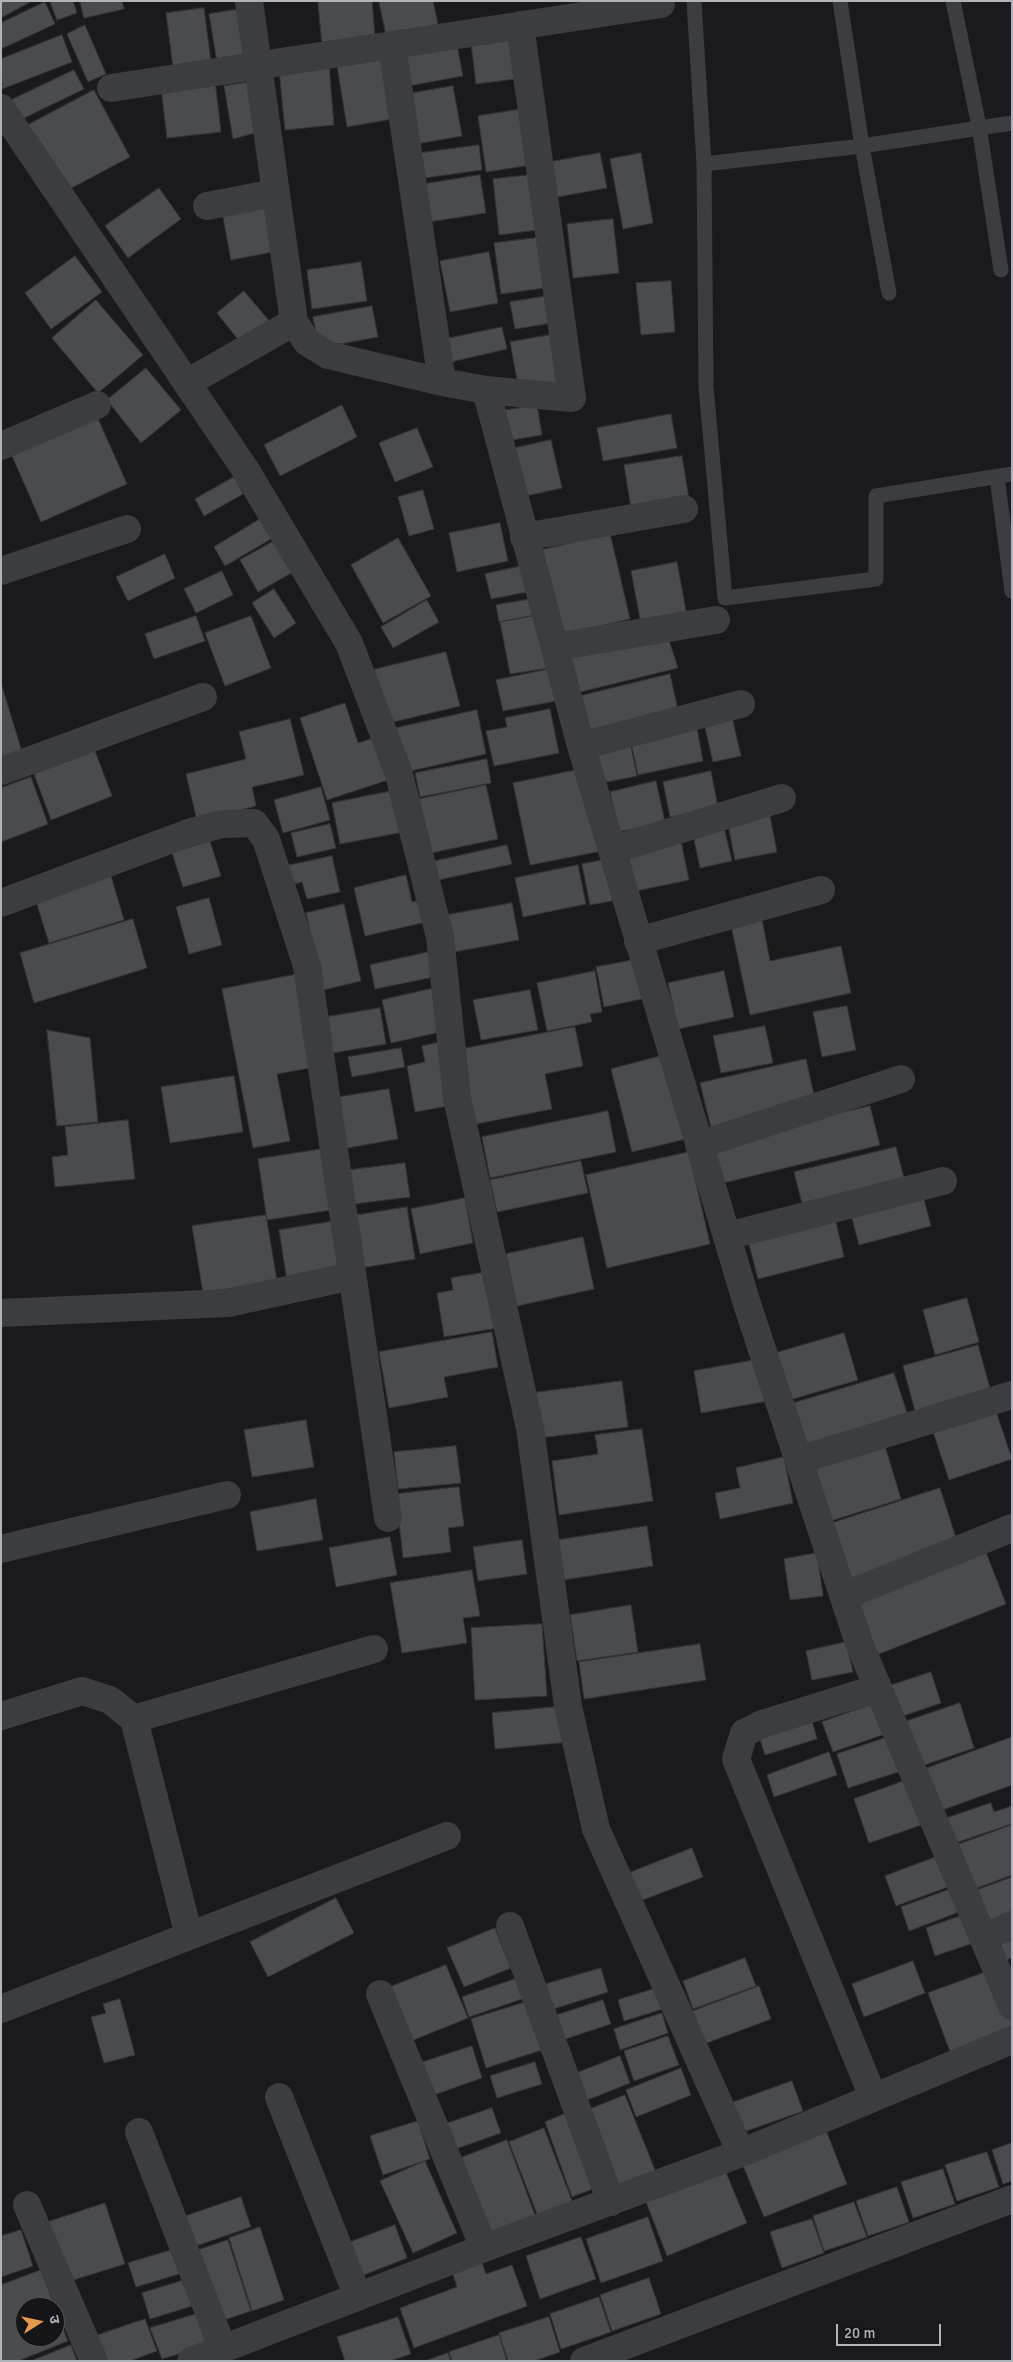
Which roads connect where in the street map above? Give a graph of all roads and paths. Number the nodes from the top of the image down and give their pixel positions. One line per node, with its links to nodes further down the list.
1 (249, 1): 8 (street)
2 (694, 1): 14 (lane)
3 (840, 1): 13 (lane)
4 (953, 1): 12 (lane)
5 (661, 4): 6 (street)
6 (520, 25): 7 (street); 22 (street)
7 (392, 45): 8 (street); 20 (street)
8 (258, 66): 9 (street); 15 (street)
9 (111, 88)
10 (1, 108): 21 (street)
11 (1012, 123): 12 (lane)
12 (979, 126): 13 (lane); 17 (lane)
13 (862, 146): 14 (lane); 18 (lane)
14 (704, 164): 25 (lane)
15 (275, 193): 16 (street); 19 (street)
16 (208, 206)
17 (1001, 270)
18 (889, 293)
19 (294, 322): 20 (street); 21 (street)
20 (442, 382): 22 (street)
21 (187, 384): 71 (street)
22 (486, 390): 28 (street)
23 (97, 405): 24 (street)
24 (1, 446)
25 (1004, 475): 30 (lane)
26 (684, 509): 28 (street)
27 (127, 529): 29 (street)
28 (524, 537): 32 (street)
29 (1, 571)
30 (1012, 591)
31 (716, 620): 32 (street)
32 (555, 647): 35 (street)
33 (203, 697): 36 (street)
34 (741, 704): 35 (street)
35 (581, 746): 38 (street)
36 (1, 771)
37 (782, 798): 38 (street)
38 (612, 850): 41 (street)
39 (821, 890): 41 (street)
40 (1, 903): 46 (street)
41 (638, 940): 43 (street)
42 (901, 1080): 43 (street)
43 (700, 1145): 45 (street)
44 (943, 1181): 45 (street)
45 (727, 1236): 49 (street)
46 (352, 1276): 47 (street); 51 (street)
47 (1, 1313)
48 (1012, 1395): 49 (street)
49 (799, 1460): 54 (street)
50 (227, 1495): 53 (street)
51 (388, 1518)
52 (1012, 1528): 54 (street)
53 (1, 1549)
54 (844, 1596): 56 (street)
55 (374, 1648): 58 (street)
56 (878, 1688): 63 (street); 69 (street)
57 (1, 1716): 58 (street)
58 (134, 1719): 62 (street)
59 (447, 1836): 62 (street)
60 (1012, 1925): 63 (street)
61 (510, 1926): 73 (street)
62 (189, 1936): 66 (street)
63 (983, 1938): 65 (street)
64 (380, 1994): 75 (street)
65 (1012, 2006)
66 (1, 2009)
67 (1012, 2040): 69 (street)
68 (279, 2097): 76 (street)
69 (872, 2097): 71 (street)
70 (139, 2132): 77 (street)
71 (741, 2153): 73 (street)
72 (1012, 2199): 80 (street)
73 (611, 2202): 75 (street)
74 (27, 2205): 78 (street)
75 (484, 2248): 76 (street)
76 (358, 2298): 77 (street)
77 (223, 2349): 79 (street)
78 (94, 2361)
79 (191, 2361)
80 (584, 2361)

